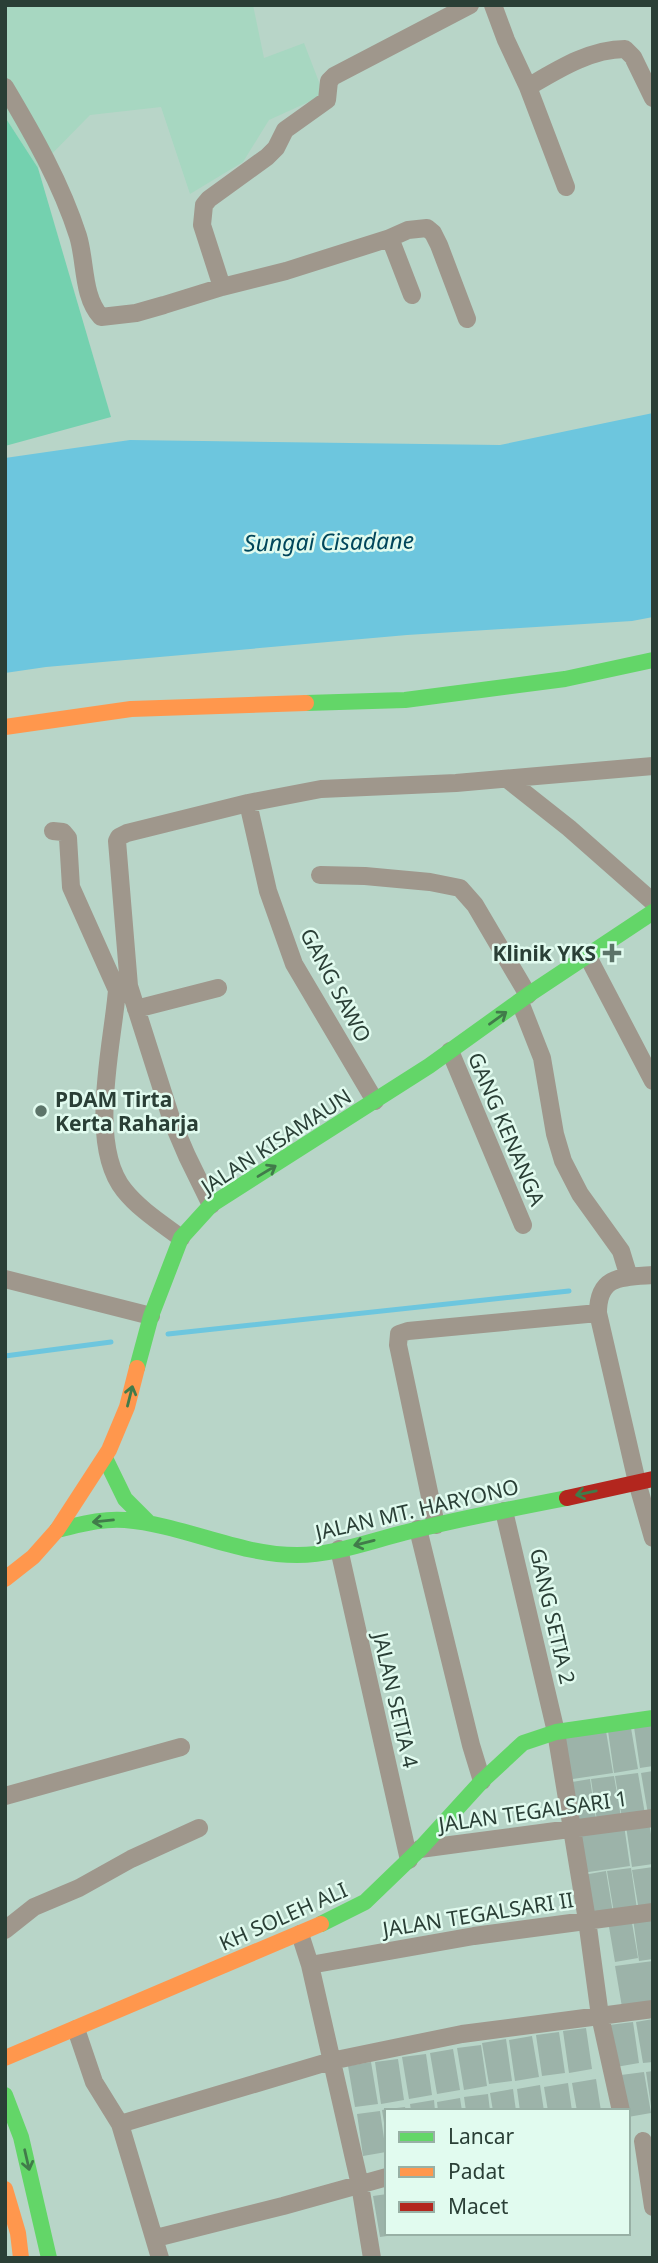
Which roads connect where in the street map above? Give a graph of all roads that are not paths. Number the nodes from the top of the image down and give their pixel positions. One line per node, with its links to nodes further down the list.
1 (470, 5): 8 (street)
2 (493, 5): 4 (street)
3 (5, 87): 8 (street)
4 (528, 87): 5 (street); 6 (street)
5 (653, 98)
6 (566, 187)
7 (390, 238): 8 (street); 9 (street); 10 (street)
8 (222, 287)
9 (412, 295)
10 (467, 319)
11 (653, 660): 12 (street)
12 (5, 727)
13 (653, 766): 14 (street)
14 (507, 779): 15 (street); 18 (street)
15 (248, 803): 21 (street); 27 (street, GANG SAWO)
16 (52, 831): 21 (street)
17 (320, 875): 23 (street)
18 (653, 902)
19 (653, 912): 20 (street, JALAN KISAMAUN)
20 (587, 955): 23 (street, JALAN KISAMAUN); 26 (street)
21 (123, 988): 24 (street); 30 (street)
22 (218, 988): 24 (street)
23 (524, 998): 25 (street, JALAN KISAMAUN, one-way to 23); 32 (street)
24 (136, 1009): 28 (street)
25 (450, 1051): 27 (street, JALAN KISAMAUN); 29 (street, GANG KENANGA)
26 (653, 1081)
27 (375, 1101): 28 (street, JALAN KISAMAUN, one-way to 27)
28 (211, 1205): 30 (street, JALAN KISAMAUN)
29 (523, 1225)
30 (181, 1238): 35 (street, JALAN KISAMAUN)
31 (653, 1275): 32 (street)
32 (629, 1277): 34 (street)
33 (5, 1279): 35 (street)
34 (598, 1313): 37 (street); 40 (street)
35 (151, 1316): 36 (street, JALAN KISAMAUN, one-way to 35)
36 (104, 1458): 39 (street, JALAN MT. HARYONO); 42 (street, JALAN KISAMAUN)
37 (645, 1480): 38 (street, JALAN MT. HARYONO, one-way to 38); 43 (street)
38 (504, 1511): 40 (street, JALAN MT. HARYONO); 47 (street, GANG SETIA 2)
39 (149, 1523): 42 (street, JALAN MT. HARYONO, one-way to 42); 44 (street, JALAN MT. HARYONO)
40 (436, 1525): 41 (street, JALAN MT. HARYONO)
41 (418, 1529): 44 (street, JALAN MT. HARYONO, one-way to 44); 49 (street)
42 (57, 1530): 45 (street, JALAN KISAMAUN)
43 (653, 1538)
44 (339, 1549): 54 (street, JALAN SETIA 4)
45 (5, 1579)
46 (653, 1718): 47 (street, KH SOLEH ALI)
47 (556, 1732): 49 (street, KH SOLEH ALI); 53 (street, GANG SETIA 2)
48 (181, 1747): 50 (street)
49 (482, 1781): 54 (street, KH SOLEH ALI)
50 (5, 1796)
51 (653, 1818): 53 (street, JALAN TEGALSARI 1)
52 (199, 1828): 57 (street)
53 (572, 1829): 54 (street, JALAN TEGALSARI 1); 56 (street, GANG SETIA 2)
54 (414, 1854): 58 (street, KH SOLEH ALI)
55 (653, 1912): 56 (street, JALAN TEGALSARI II)
56 (587, 1920): 59 (street, JALAN TEGALSARI II); 61 (street, GANG SETIA 2)
57 (5, 1930)
58 (300, 1934): 59 (street); 62 (street, KH SOLEH ALI)
59 (310, 1965): 64 (street)
60 (653, 2009): 61 (street)
61 (600, 2016): 64 (street); 66 (street, GANG SETIA 2)
62 (76, 2029): 63 (street, KH SOLEH ALI); 67 (street)
63 (5, 2058)
64 (331, 2060): 67 (street); 70 (street)
65 (5, 2095): 76 (street, one-way to 76)
66 (621, 2109)
67 (121, 2123): 74 (street)
68 (641, 2141): 72 (street)
69 (385, 2178): 70 (street)
70 (360, 2185): 74 (street); 78 (street)
71 (5, 2189): 73 (street)
72 (653, 2207)
73 (12, 2235): 75 (street)
74 (156, 2238): 77 (street)
75 (21, 2258)
76 (49, 2258)
77 (160, 2258)
78 (372, 2258)

